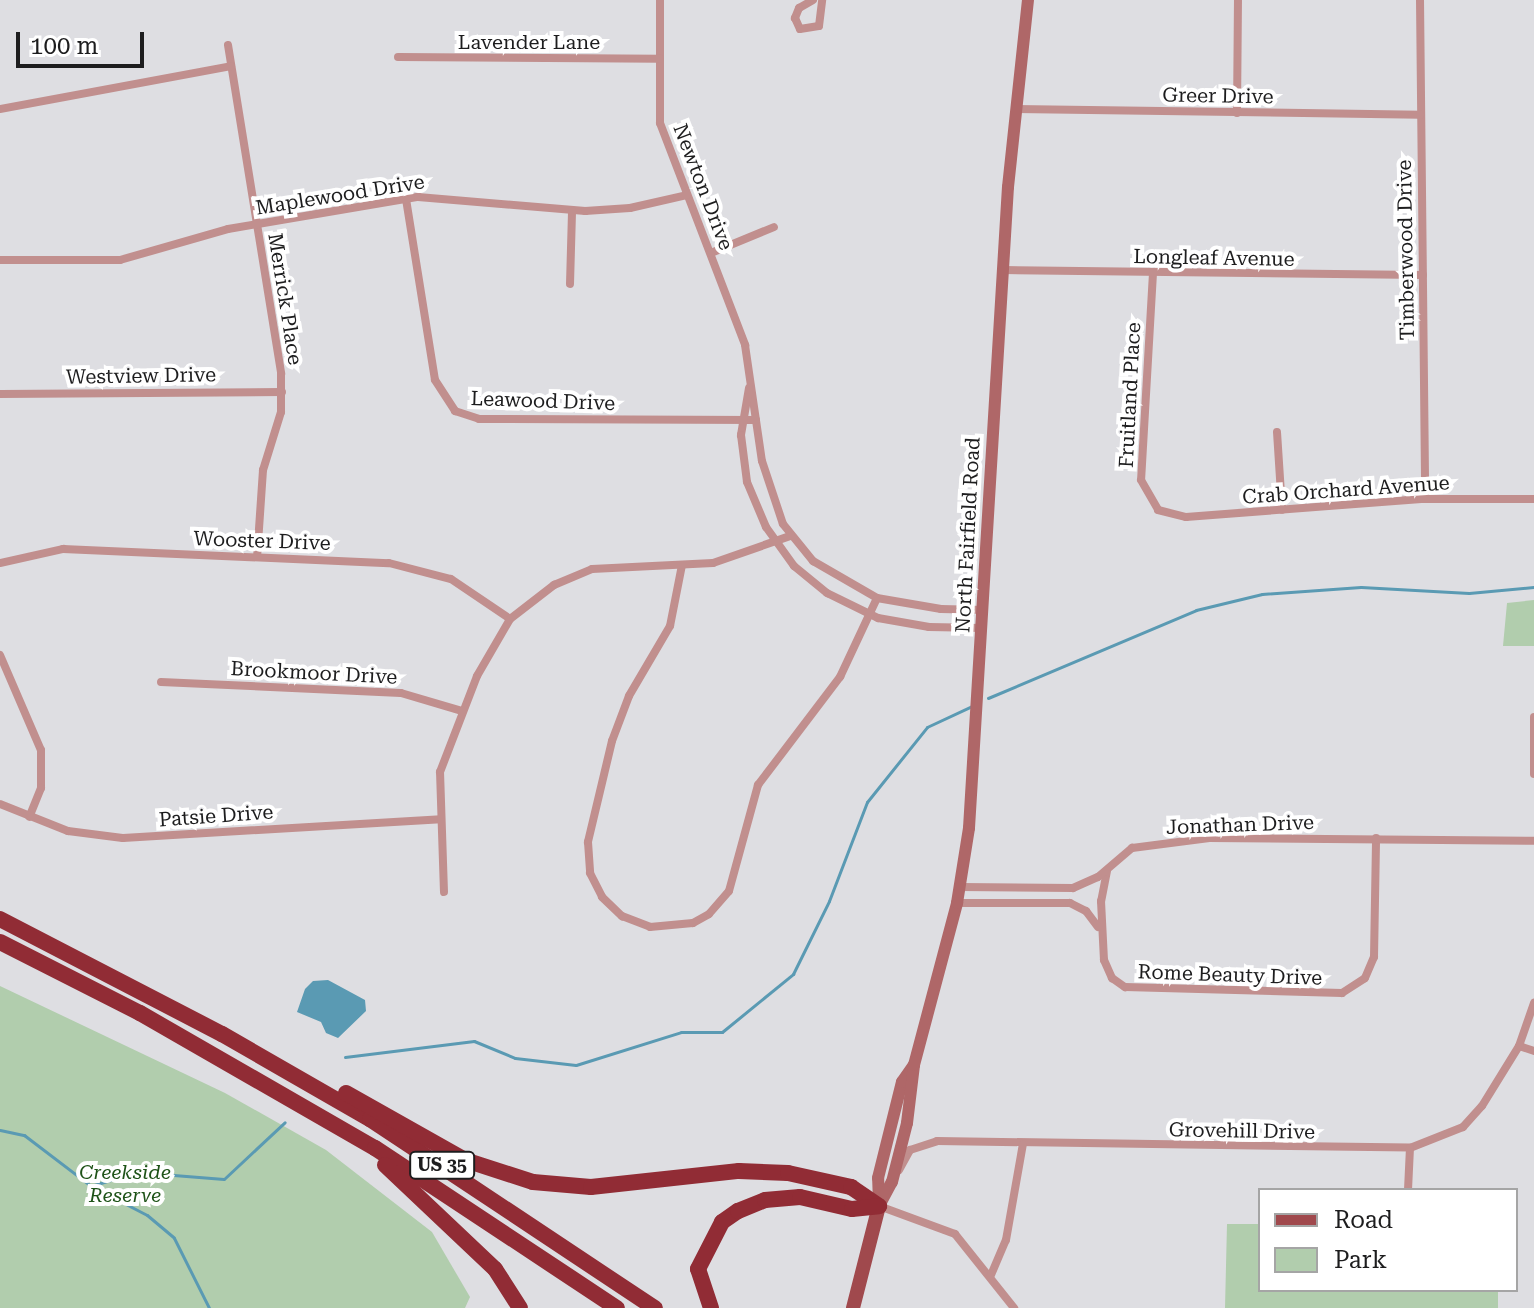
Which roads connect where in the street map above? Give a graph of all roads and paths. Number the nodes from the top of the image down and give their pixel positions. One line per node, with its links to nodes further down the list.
1 (660, 0): 9 (street, Newton Drive)
2 (813, 0): 3 (street)
3 (822, 0)
4 (1028, 0): 12 (main road, North Fairfield Road)
5 (1238, 0): 13 (street)
6 (1420, 0): 14 (street, Timberwood Drive)
7 (228, 45): 10 (street, Merrick Place)
8 (398, 57): 9 (street, Lavender Lane)
9 (660, 59): 15 (street, Newton Drive)
10 (231, 66): 11 (street); 18 (street, Merrick Place)
11 (0, 109)
12 (1015, 109): 13 (street, Greer Drive); 22 (main road, North Fairfield Road)
13 (1237, 113): 14 (street, Greer Drive)
14 (1420, 115): 24 (street, Timberwood Drive)
15 (687, 195): 17 (street, Maplewood Drive); 20 (street, Newton Drive)
16 (406, 199): 17 (street, Maplewood Drive); 18 (street, Maplewood Drive); 29 (street, Leawood Drive)
17 (572, 211): 25 (street)
18 (257, 223): 21 (street, Maplewood Drive); 27 (street, Merrick Place)
19 (774, 227): 20 (street)
20 (711, 253): 26 (street, Newton Drive)
21 (0, 260)
22 (1004, 270): 23 (street, Longleaf Avenue); 42 (main road, North Fairfield Road)
23 (1153, 273): 24 (street, Longleaf Avenue); 35 (street, Fruitland Place)
24 (1423, 275): 32 (street, Timberwood Drive)
25 (570, 284)
26 (750, 379): 29 (street, Newton Drive); 30 (street, Newton Drive)
27 (282, 392): 28 (street, Westview Drive); 38 (street, Merrick Place)
28 (0, 394)
29 (743, 420): 30 (street, Leawood Drive); 37 (street, Newton Drive)
30 (756, 420): 36 (street, Newton Drive)
31 (1277, 432): 34 (street)
32 (1425, 499): 33 (street, Crab Orchard Avenue); 34 (street, Crab Orchard Avenue)
33 (1534, 499)
34 (1282, 510): 35 (street, Crab Orchard Avenue)
35 (1160, 511)
36 (790, 536): 37 (street); 41 (street, Newton Drive)
37 (775, 542): 40 (street); 43 (street, Newton Drive)
38 (257, 557): 39 (street, Wooster Drive); 44 (street, Wooster Drive)
39 (0, 563)
40 (682, 565): 43 (street); 44 (street)
41 (877, 598): 42 (street, Newton Drive); 43 (street)
42 (984, 610): 45 (main road, North Fairfield Road)
43 (869, 615): 45 (street, Newton Drive)
44 (510, 619): 48 (street)
45 (983, 628): 57 (main road, North Fairfield Road)
46 (0, 655): 52 (street)
47 (161, 682): 48 (street, Brookmoor Drive)
48 (462, 711): 53 (street)
49 (1534, 717): 50 (street)
50 (1534, 774)
51 (0, 804): 52 (street, Patsie Drive)
52 (29, 817): 53 (street, Patsie Drive)
53 (440, 819): 58 (street)
54 (1376, 838): 55 (street, Jonathan Drive); 56 (street, Jonathan Drive); 61 (street, Rome Beauty Drive)
55 (1534, 841)
56 (1109, 867): 57 (street, Jonathan Drive); 61 (street, Rome Beauty Drive)
57 (960, 887): 59 (main road, North Fairfield Road)
58 (444, 892)
59 (957, 903): 61 (street); 67 (main road, North Fairfield Road)
60 (0, 919): 64 (highway, US 35)
61 (1101, 935)
62 (0, 942): 68 (highway, US 35)
63 (1534, 1003): 65 (street, Grovehill Drive)
64 (222, 1034): 73 (highway); 77 (highway, US 35)
65 (1519, 1046): 66 (street); 70 (street, Grovehill Drive)
66 (1534, 1051)
67 (914, 1065): 71 (main road, North Fairfield Road); 73 (main road, North Fairfield Road)
68 (313, 1111): 75 (highway); 76 (highway, US 35)
69 (1023, 1144): 70 (street, Grovehill Drive); 71 (street, Grovehill Drive); 74 (street)
70 (1410, 1148): 72 (street)
71 (892, 1182): 73 (main road, North Fairfield Road)
72 (1408, 1188)
73 (879, 1206): 74 (street); 78 (highway); 79 (main road, North Fairfield Road)
74 (991, 1275): 80 (street)
75 (520, 1308)
76 (617, 1308)
77 (655, 1308)
78 (711, 1308)
79 (853, 1308)
80 (1014, 1308)

